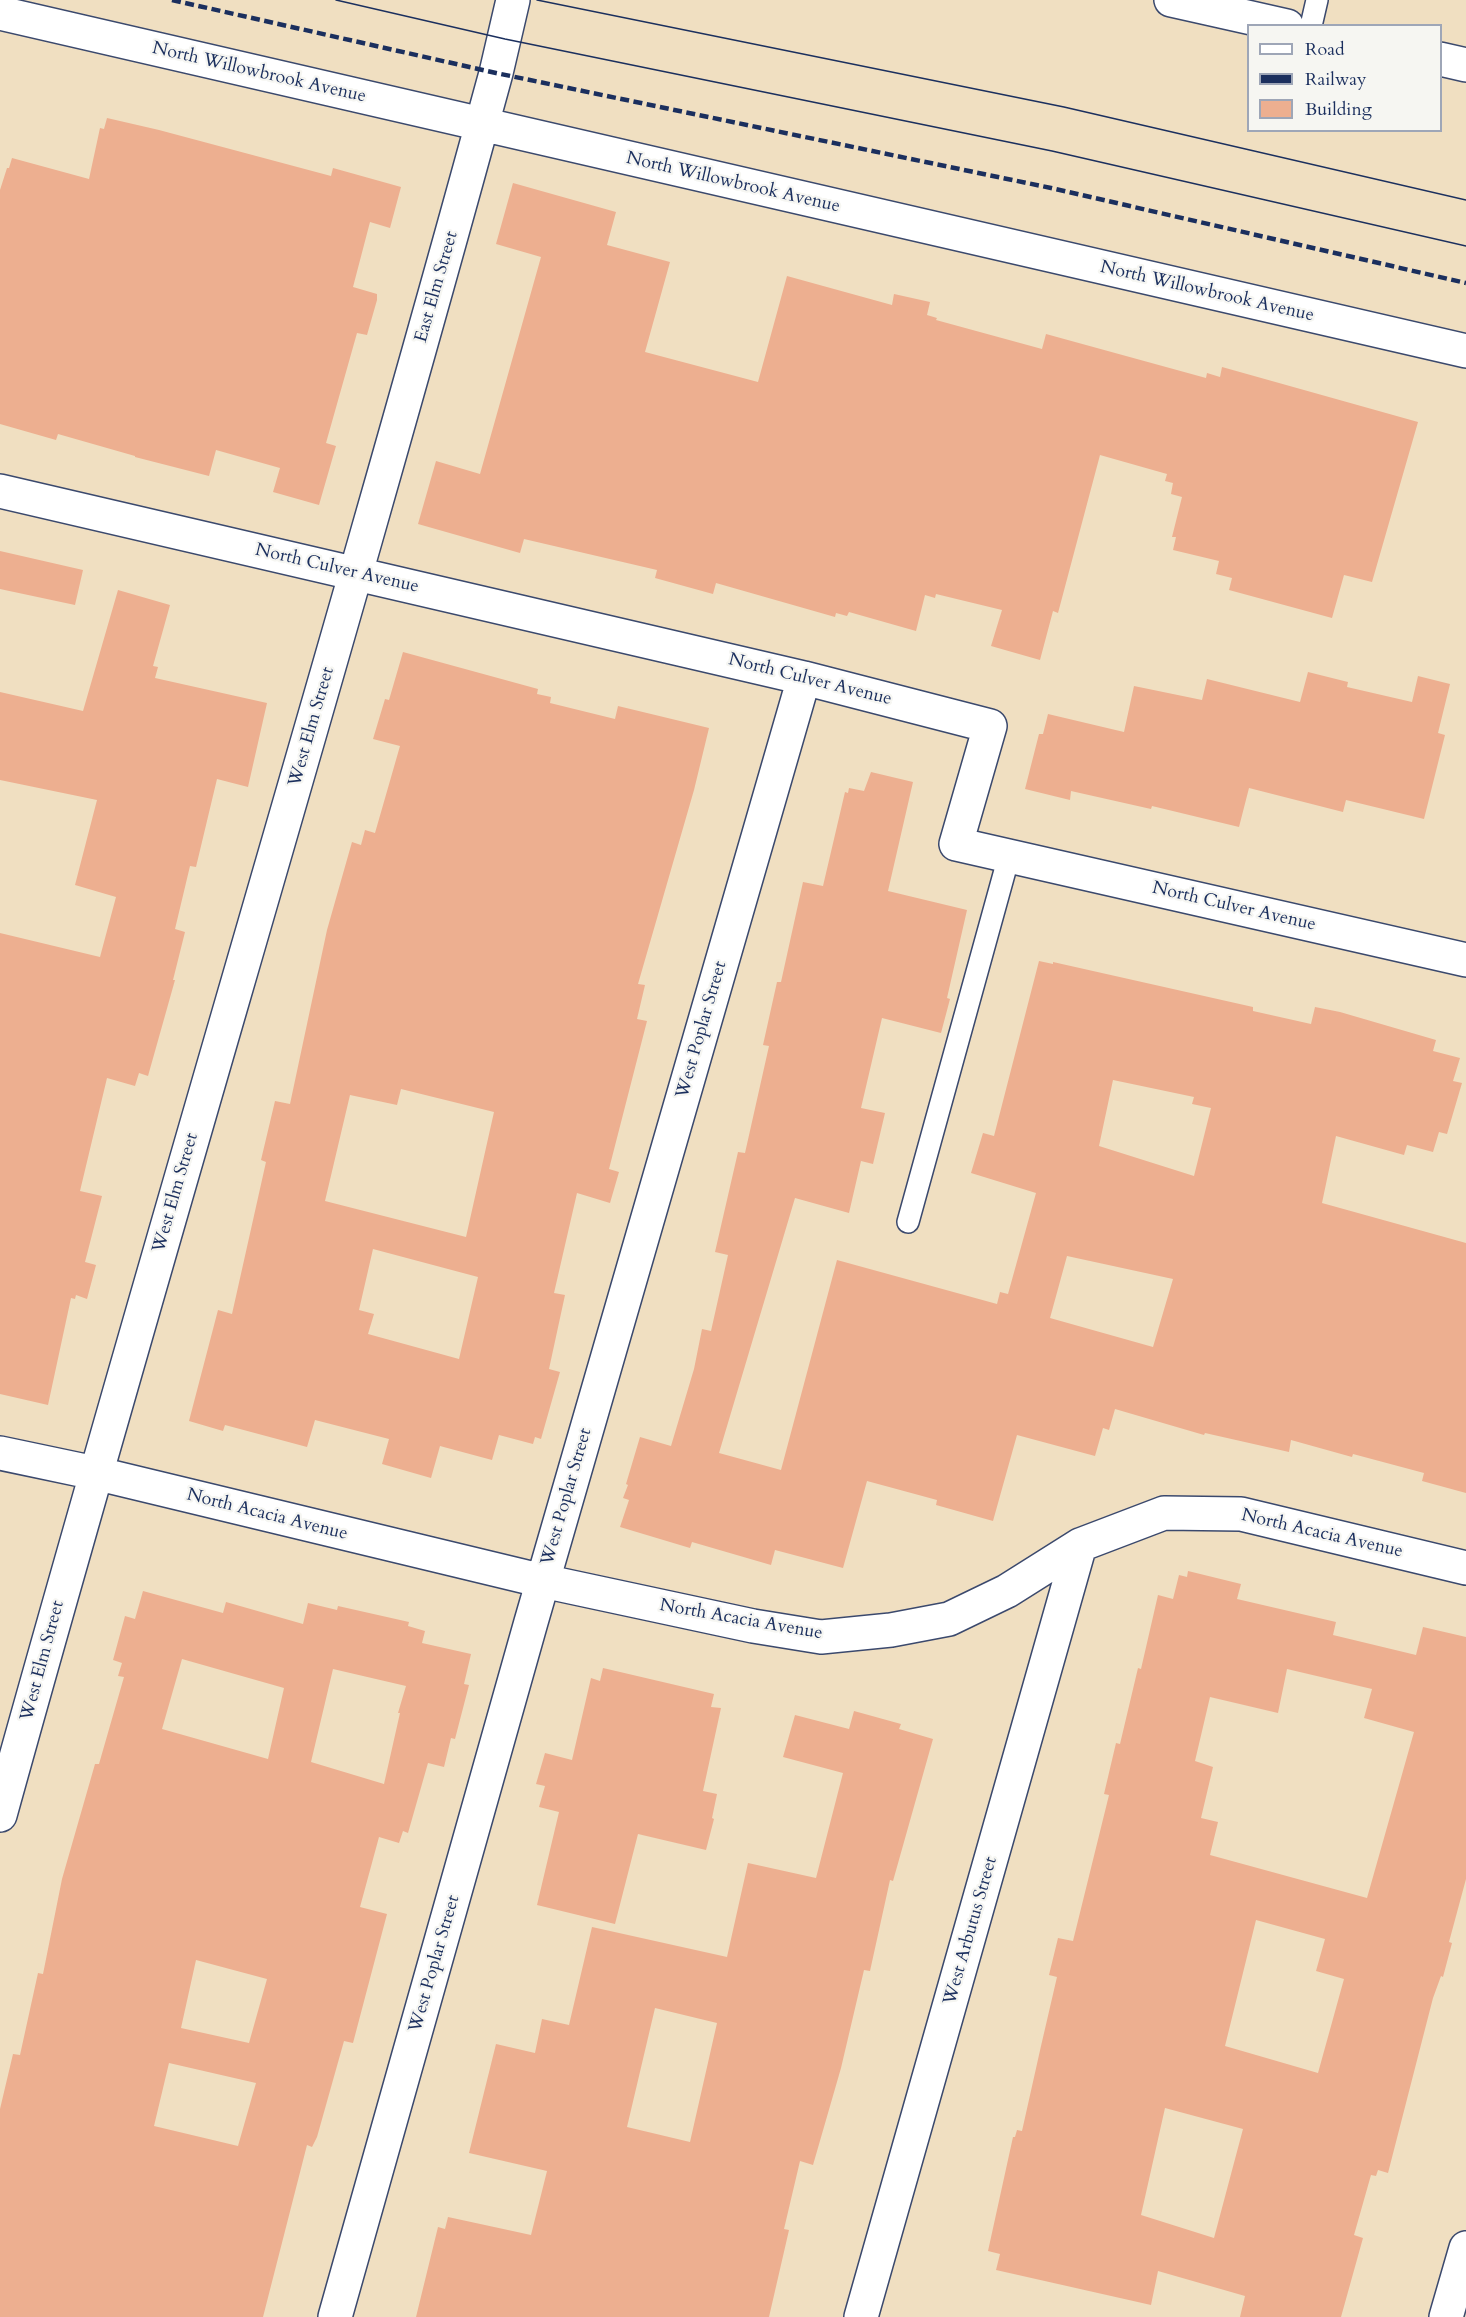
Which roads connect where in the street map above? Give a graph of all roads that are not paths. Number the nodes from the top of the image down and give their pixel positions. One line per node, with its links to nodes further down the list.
1 (513, 0): 10 (street, East Elm Street)
2 (1171, 0): 4 (street)
3 (1317, 0): 7 (lane)
4 (1228, 6): 6 (street)
5 (0, 13): 10 (street, North Willowbrook Avenue)
6 (1281, 24)
7 (1311, 24)
8 (1442, 59): 9 (street)
9 (1466, 65)
10 (482, 125): 11 (street, North Willowbrook Avenue); 13 (street, East Elm Street)
11 (1466, 351)
12 (0, 491): 13 (street, North Culver Avenue)
13 (357, 573): 14 (street, North Culver Avenue); 19 (street, West Elm Street)
14 (804, 678): 15 (street, North Culver Avenue); 22 (street, West Poplar Street)
15 (1009, 856): 16 (street, North Culver Avenue); 17 (lane)
16 (1466, 960)
17 (908, 1222)
18 (0, 1453): 19 (street, North Acacia Avenue)
19 (95, 1473): 22 (street, North Acacia Avenue); 23 (street, West Elm Street)
20 (1080, 1545): 21 (street, North Acacia Avenue); 22 (street, North Acacia Avenue); 26 (street, West Arbutus Street)
21 (1466, 1568)
22 (543, 1581): 25 (street, West Poplar Street)
23 (0, 1815)
24 (1466, 2248): 27 (street)
25 (335, 2317)
26 (861, 2317)
27 (1446, 2317)

